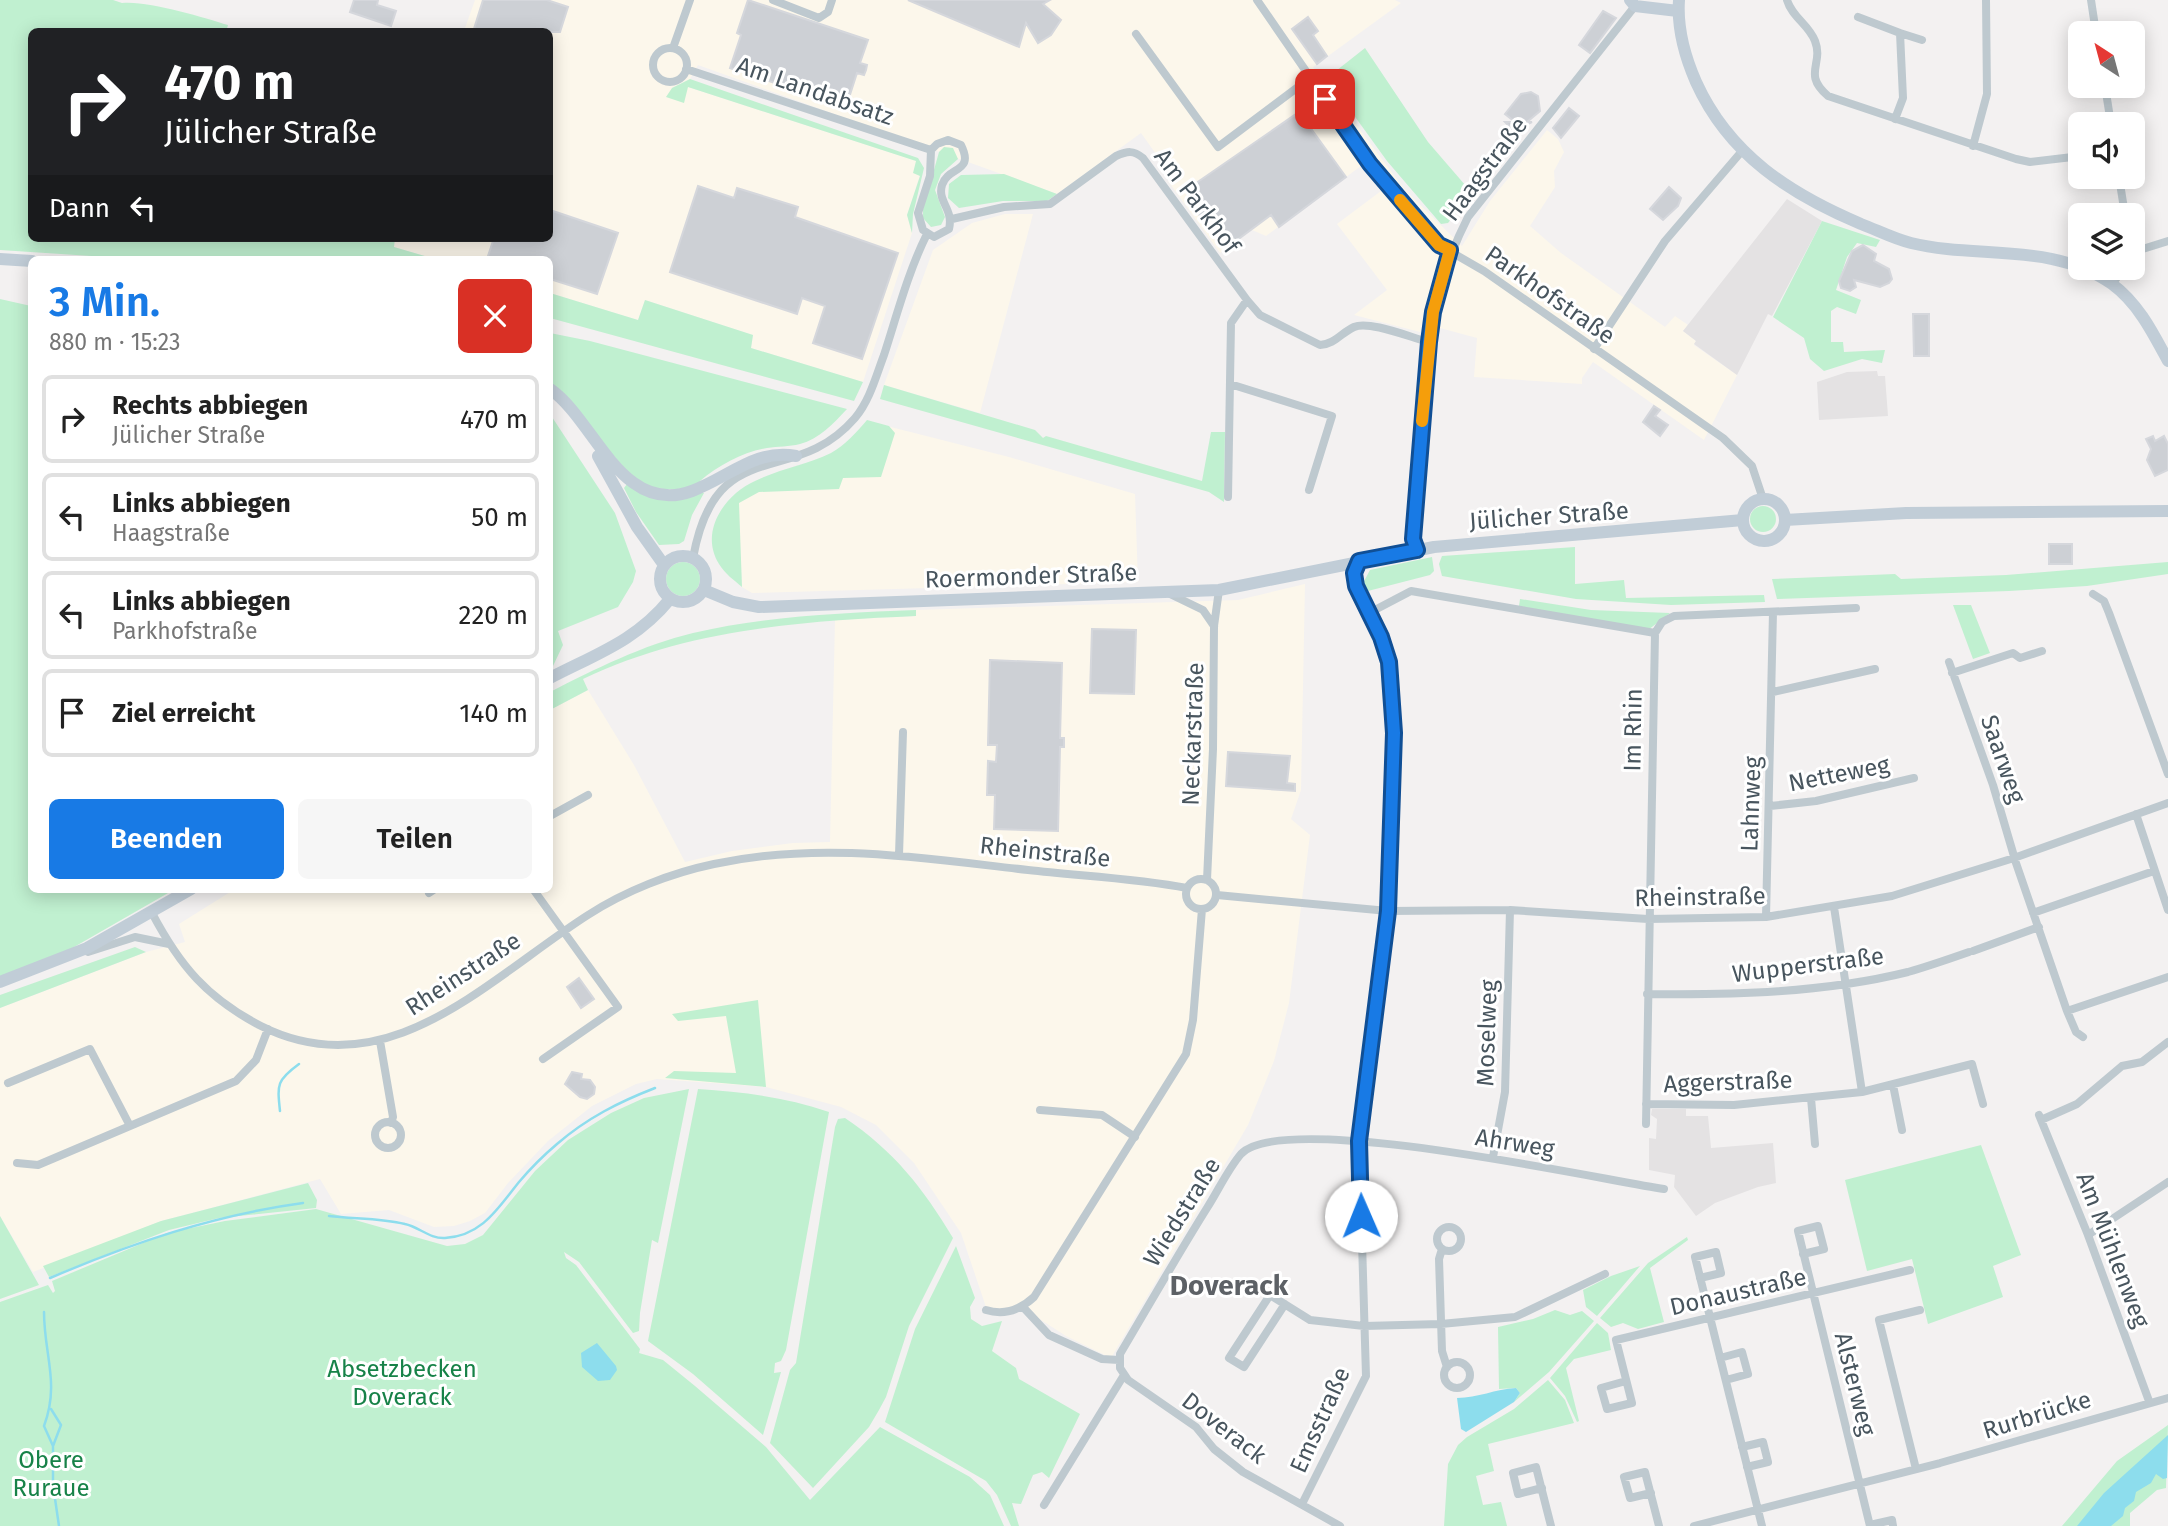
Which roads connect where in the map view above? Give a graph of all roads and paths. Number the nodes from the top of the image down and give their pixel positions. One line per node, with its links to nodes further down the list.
1 (690, 0): 15 (street)
2 (773, 0): 3 (street)
3 (832, 0)
4 (1257, 0): 17 (street, Parkhofstraße)
5 (1787, 0): 18 (street)
6 (1986, 0): 19 (street)
7 (2091, 0): 11 (street)
8 (1632, 3): 9 (main road); 27 (street, Haagstraße)
9 (1679, 5): 21 (main road)
10 (1858, 17): 12 (street)
11 (2094, 21)
12 (1900, 33): 14 (street); 18 (street)
13 (1136, 34): 17 (street)
14 (1922, 40)
15 (673, 48): 16 (street); 16 (street)
16 (687, 69): 20 (street, Am Landabsatz)
17 (1310, 78): 27 (street, Parkhofstraße)
18 (1895, 119): 19 (street)
19 (1973, 146): 22 (street)
20 (931, 150): 23 (street, Am Landabsatz); 24 (street)
21 (1742, 151): 31 (main road); 34 (street)
22 (2068, 158)
23 (952, 219): 24 (street); 32 (street, Am Parkhof)
24 (927, 234): 39 (street)
25 (2168, 241): 26 (street)
26 (2145, 248)
27 (1450, 250): 33 (street, Haagstraße); 34 (street, Parkhofstraße)
28 (0, 259): 29 (main road)
29 (28, 261)
30 (2115, 280): 31 (street)
31 (2112, 284): 35 (main road)
32 (1247, 300): 33 (street, Am Parkhof); 36 (street)
33 (1429, 342): 46 (street, Haagstraße)
34 (1594, 349): 42 (street, Parkhofstraße)
35 (2168, 361)
36 (1230, 384): 40 (street); 41 (street)
37 (553, 392): 39 (main road)
38 (553, 400): 49 (main road)
39 (796, 456): 47 (street)
40 (1309, 490)
41 (1227, 497)
42 (1763, 499): 44 (main road); 45 (main road)
43 (2168, 511): 45 (main road)
44 (1743, 520): 45 (main road); 46 (main road, Jülicher Straße)
45 (1785, 520)
46 (1417, 550): 48 (main road, Jülicher Straße)
47 (693, 558): 49 (main road); 50 (main road)
48 (1359, 561): 51 (main road, Roermonder Straße); 57 (street, Emsstraße)
49 (664, 565): 54 (main road)
50 (704, 590): 52 (main road, Roermonder Straße); 54 (main road)
51 (1219, 590): 52 (main road, Roermonder Straße); 58 (street, Neckarstraße)
52 (1168, 593): 58 (street)
53 (2093, 594): 67 (street)
54 (670, 599): 64 (main road)
55 (1856, 608): 56 (street)
56 (1773, 612): 59 (street); 65 (street, Lahnweg)
57 (1368, 613): 59 (street); 86 (street, Emsstraße)
58 (1214, 626): 77 (street, Neckarstraße)
59 (1655, 633): 90 (street, Im Rhin)
60 (2042, 651): 63 (street)
61 (1949, 662): 63 (street, Saarweg)
62 (1875, 669): 65 (street)
63 (1952, 673): 75 (street, Saarweg)
64 (553, 676)
65 (1773, 692): 71 (street, Lahnweg)
66 (903, 732): 74 (street)
67 (2168, 774)
68 (1914, 778): 71 (street, Netteweg)
69 (589, 795): 72 (street)
70 (2168, 803): 73 (street, Rheinstraße)
71 (1770, 806): 89 (street, Lahnweg)
72 (553, 814)
73 (2136, 814): 75 (street, Rheinstraße); 76 (street)
74 (899, 855): 78 (street, Rheinstraße); 92 (street, Rheinstraße)
75 (2014, 858): 82 (street, Rheinstraße); 88 (street, Saarweg)
76 (2154, 871): 85 (street); 88 (street)
77 (1207, 880): 78 (street, Rheinstraße); 81 (street)
78 (1187, 888): 83 (street)
79 (184, 893): 87 (main road)
80 (536, 893): 92 (street)
81 (1217, 895): 83 (street); 86 (street, Rheinstraße)
82 (1834, 907): 89 (street, Rheinstraße); 97 (street)
83 (1202, 909): 116 (street)
84 (1510, 910): 86 (street, Rheinstraße); 90 (street, Rheinstraße); 119 (street, Moselweg)
85 (2168, 910)
86 (1388, 911): 117 (street, Emsstraße)
87 (152, 913): 93 (street, Rheinstraße); 94 (main road)
88 (2034, 913): 91 (street, Saarweg)
89 (1766, 917): 90 (street, Rheinstraße)
90 (1648, 919): 98 (street, Im Rhin)
91 (2039, 927): 97 (street, Wupperstraße); 99 (street, Saarweg)
92 (563, 931): 102 (street, Rheinstraße); 104 (street)
93 (169, 944): 94 (street); 100 (street, Rheinstraße)
94 (64, 959): 96 (main road)
95 (2168, 978): 99 (street)
96 (0, 982)
97 (1845, 983): 98 (street, Wupperstraße); 107 (street)
98 (1647, 994): 109 (street, Im Rhin)
99 (2067, 1011): 101 (street, Saarweg)
100 (268, 1029): 102 (street, Rheinstraße); 114 (street)
101 (2082, 1037)
102 (380, 1041): 112 (street)
103 (2168, 1042): 123 (street, Am Mühlenweg)
104 (542, 1059)
105 (8, 1083): 114 (street)
106 (1894, 1085): 107 (street, Aggerstraße); 110 (street, Aggerstraße); 115 (street)
107 (1861, 1092): 108 (street, Aggerstraße)
108 (1811, 1098): 109 (street, Aggerstraße); 118 (street, Aggerstraße)
109 (1646, 1104): 113 (street, Im Rhin)
110 (1983, 1104)
111 (1040, 1110): 116 (street)
112 (391, 1123)
113 (1646, 1124)
114 (130, 1126): 120 (street)
115 (1902, 1130)
116 (1135, 1137): 131 (street)
117 (1359, 1141): 119 (street, Ahrweg); 136 (street, Emsstraße); 138 (street, Wiedstraße)
118 (1815, 1144)
119 (1493, 1157): 122 (street, Ahrweg)
120 (17, 1163)
121 (2168, 1182): 123 (street)
122 (1664, 1189)
123 (2088, 1235): 144 (street, Am Mühlenweg)
124 (1442, 1249): 135 (street)
125 (1803, 1254): 129 (street, Alsterweg)
126 (1910, 1270): 129 (street, Donaustraße)
127 (1605, 1274): 135 (street)
128 (1700, 1278): 134 (street)
129 (1813, 1294): 134 (street, Donaustraße); 148 (street, Alsterweg)
130 (1284, 1304): 130 (street); 136 (street)
131 (1023, 1307): 132 (street); 138 (street)
132 (986, 1310)
133 (1920, 1310): 147 (street)
134 (1710, 1319): 137 (street); 142 (street, Donaustraße)
135 (1441, 1324): 136 (street); 139 (street)
136 (1364, 1326): 151 (street, Emsstraße)
137 (1720, 1358): 141 (street); 141 (street)
138 (1119, 1360): 140 (street)
139 (1447, 1367)
140 (1124, 1375): 151 (street, Doverack); 152 (street)
141 (1726, 1380): 145 (street)
142 (1626, 1381)
143 (2168, 1398): 144 (street, Rurbrücke)
144 (2148, 1401): 147 (street, Rurbrücke)
145 (1742, 1447): 146 (street); 146 (street)
146 (1747, 1467): 153 (street)
147 (1916, 1469): 148 (street, Rurbrücke)
148 (1860, 1483): 153 (street, Rurbrücke); 159 (street, Alsterweg)
149 (1542, 1488): 155 (street)
150 (1651, 1493): 156 (street)
151 (1303, 1504): 154 (street, Doverack)
152 (1044, 1505)
153 (1757, 1510): 157 (street, Rurbrücke); 158 (street)
154 (1340, 1526)
155 (1551, 1526)
156 (1659, 1526)
157 (1694, 1526)
158 (1762, 1526)
159 (1870, 1526): 160 (street)
160 (1893, 1526)

